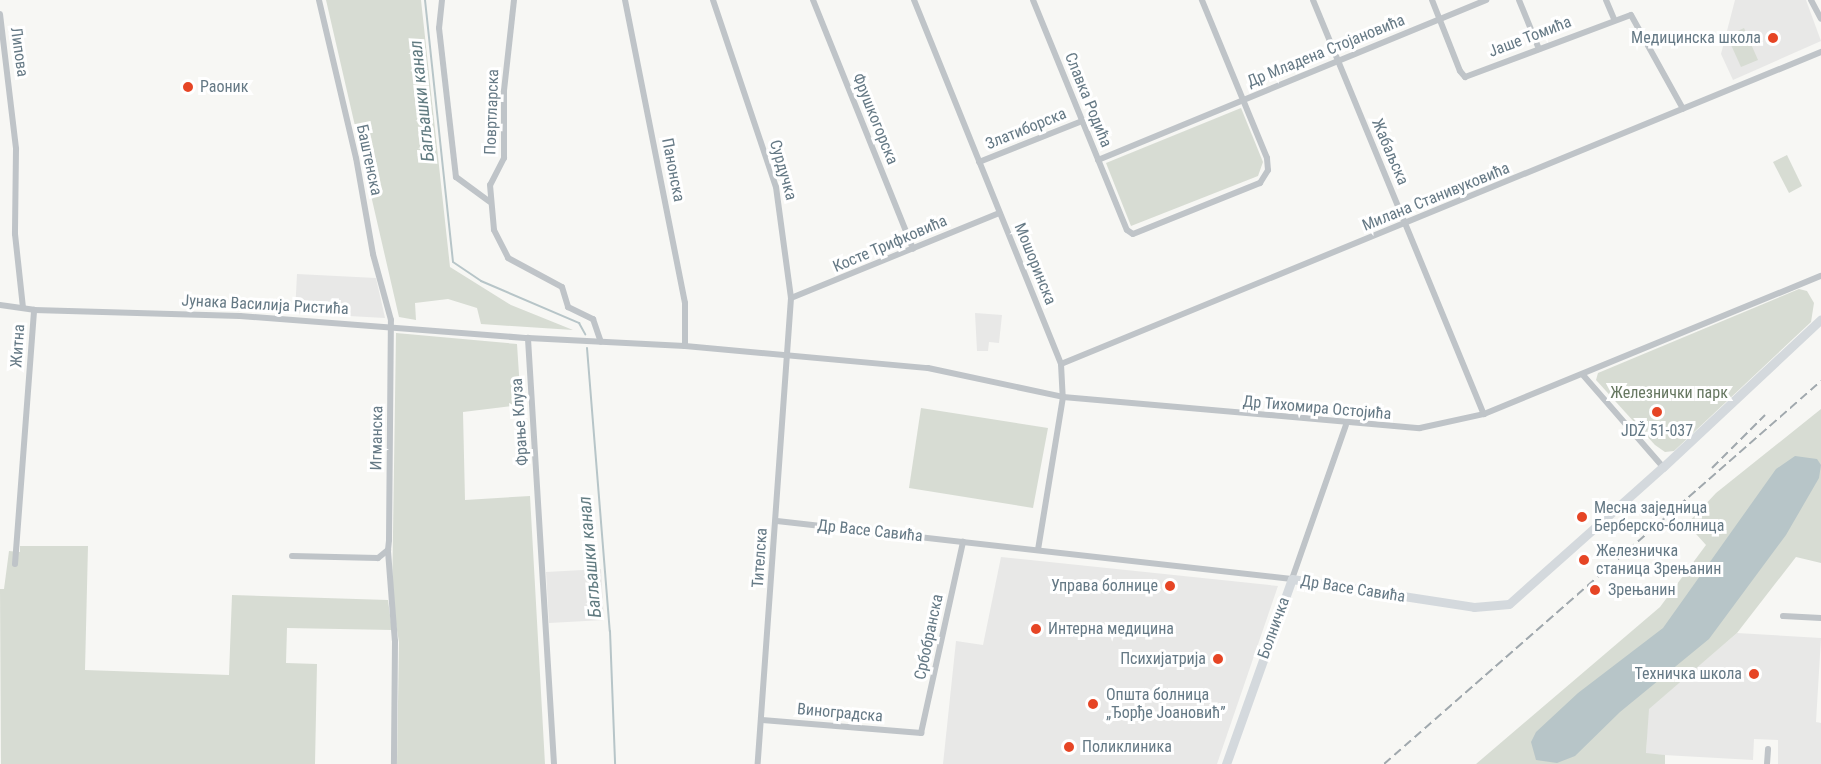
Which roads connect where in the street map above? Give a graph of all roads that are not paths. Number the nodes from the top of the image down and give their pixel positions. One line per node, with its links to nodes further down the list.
1 (319, 0): 41 (street, Баштенска)
2 (442, 0): 29 (street)
3 (514, 0): 28 (street, Повртларска)
4 (625, 0): 44 (street, Панонска)
5 (713, 0): 36 (street, Сурдучка)
6 (813, 0): 34 (street, Фрушкогорска)
7 (914, 0): 27 (street, Мошоринска)
8 (1033, 0): 25 (street, Славка Родића)
9 (1202, 0): 23 (street)
10 (1312, 0): 22 (street, Жабаљска)
11 (1432, 0): 17 (street)
12 (1486, 0): 17 (street, Др Младена Стојановића)
13 (1519, 0): 20 (street)
14 (1606, 0): 18 (street)
15 (1811, 0): 19 (street)
16 (0, 14): 38 (street, Липова)
17 (1440, 19): 20 (street, Јаше Томића); 22 (street, Др Младена Стојановића)
18 (1614, 19): 20 (street, Јаше Томића); 24 (street)
19 (1821, 20)
20 (1539, 49)
21 (1821, 52): 24 (street, Милана Станивуковића)
22 (1337, 61): 23 (street, Др Младена Стојановића); 33 (street, Жабаљска)
23 (1243, 100): 26 (street, Др Младена Стојановића); 31 (street, Др Младена Стојановића)
24 (1683, 109): 33 (street, Милана Станивуковића)
25 (1082, 121): 26 (street, Славка Родића); 27 (street, Златиборска)
26 (1098, 160): 31 (street, Славка Родића)
27 (979, 162): 32 (street, Мошоринска)
28 (490, 185): 29 (street, Повртларска); 30 (street, Повртларска)
29 (479, 193): 30 (street)
30 (490, 203): 43 (street, Повртларска)
31 (1119, 210)
32 (999, 213): 34 (street, Косте Трифковића); 46 (street, Мошоринска)
33 (1405, 224): 46 (street, Милана Станивуковића); 49 (street, Жабаљска)
34 (913, 249): 36 (street, Косте Трифковића)
35 (1821, 276): 47 (street, Др Тихомира Остојића)
36 (791, 298): 45 (street, Сурдучка)
37 (0, 305): 38 (street, Јунака Василија Ристића)
38 (23, 308): 39 (street, Јунака Василија Ристића)
39 (34, 310): 41 (street, Јунака Василија Ристића); 57 (street, Житна)
40 (1821, 319): 51 (street, Др Васе Савића)
41 (392, 326): 42 (street, Јунака Василија Ристића); 54 (street, Игманска)
42 (528, 338): 43 (street); 65 (street, Фрање Клуза)
43 (601, 342): 44 (street)
44 (685, 346): 45 (street)
45 (787, 354): 48 (street, Др Тихомира Остојића); 52 (street, Тителска)
46 (1061, 364): 48 (street, Мошоринска)
47 (1583, 375): 49 (street, Др Тихомира Остојића); 51 (street)
48 (1063, 397): 50 (street, Др Тихомира Остојића); 55 (street, Мошоринска)
49 (1484, 414): 50 (street, Др Тихомира Остојића)
50 (1346, 425): 58 (street, Болничка)
51 (1663, 467): 58 (street, Др Васе Савића)
52 (777, 521): 53 (street, Др Васе Савића); 61 (street, Тителска)
53 (963, 542): 55 (street, Др Васе Савића); 62 (street, Србобранска)
54 (388, 550): 56 (street); 64 (street, Игманска)
55 (1038, 550): 58 (street, Др Васе Савића)
56 (292, 556)
57 (15, 564)
58 (1292, 579): 67 (street, Болничка)
59 (1783, 616): 60 (street)
60 (1821, 618)
61 (762, 720): 62 (street, Виноградска); 66 (street, Тителска)
62 (917, 734)
63 (1768, 749): 68 (street)
64 (394, 764)
65 (554, 764)
66 (758, 764)
67 (1226, 764)
68 (1767, 764)

